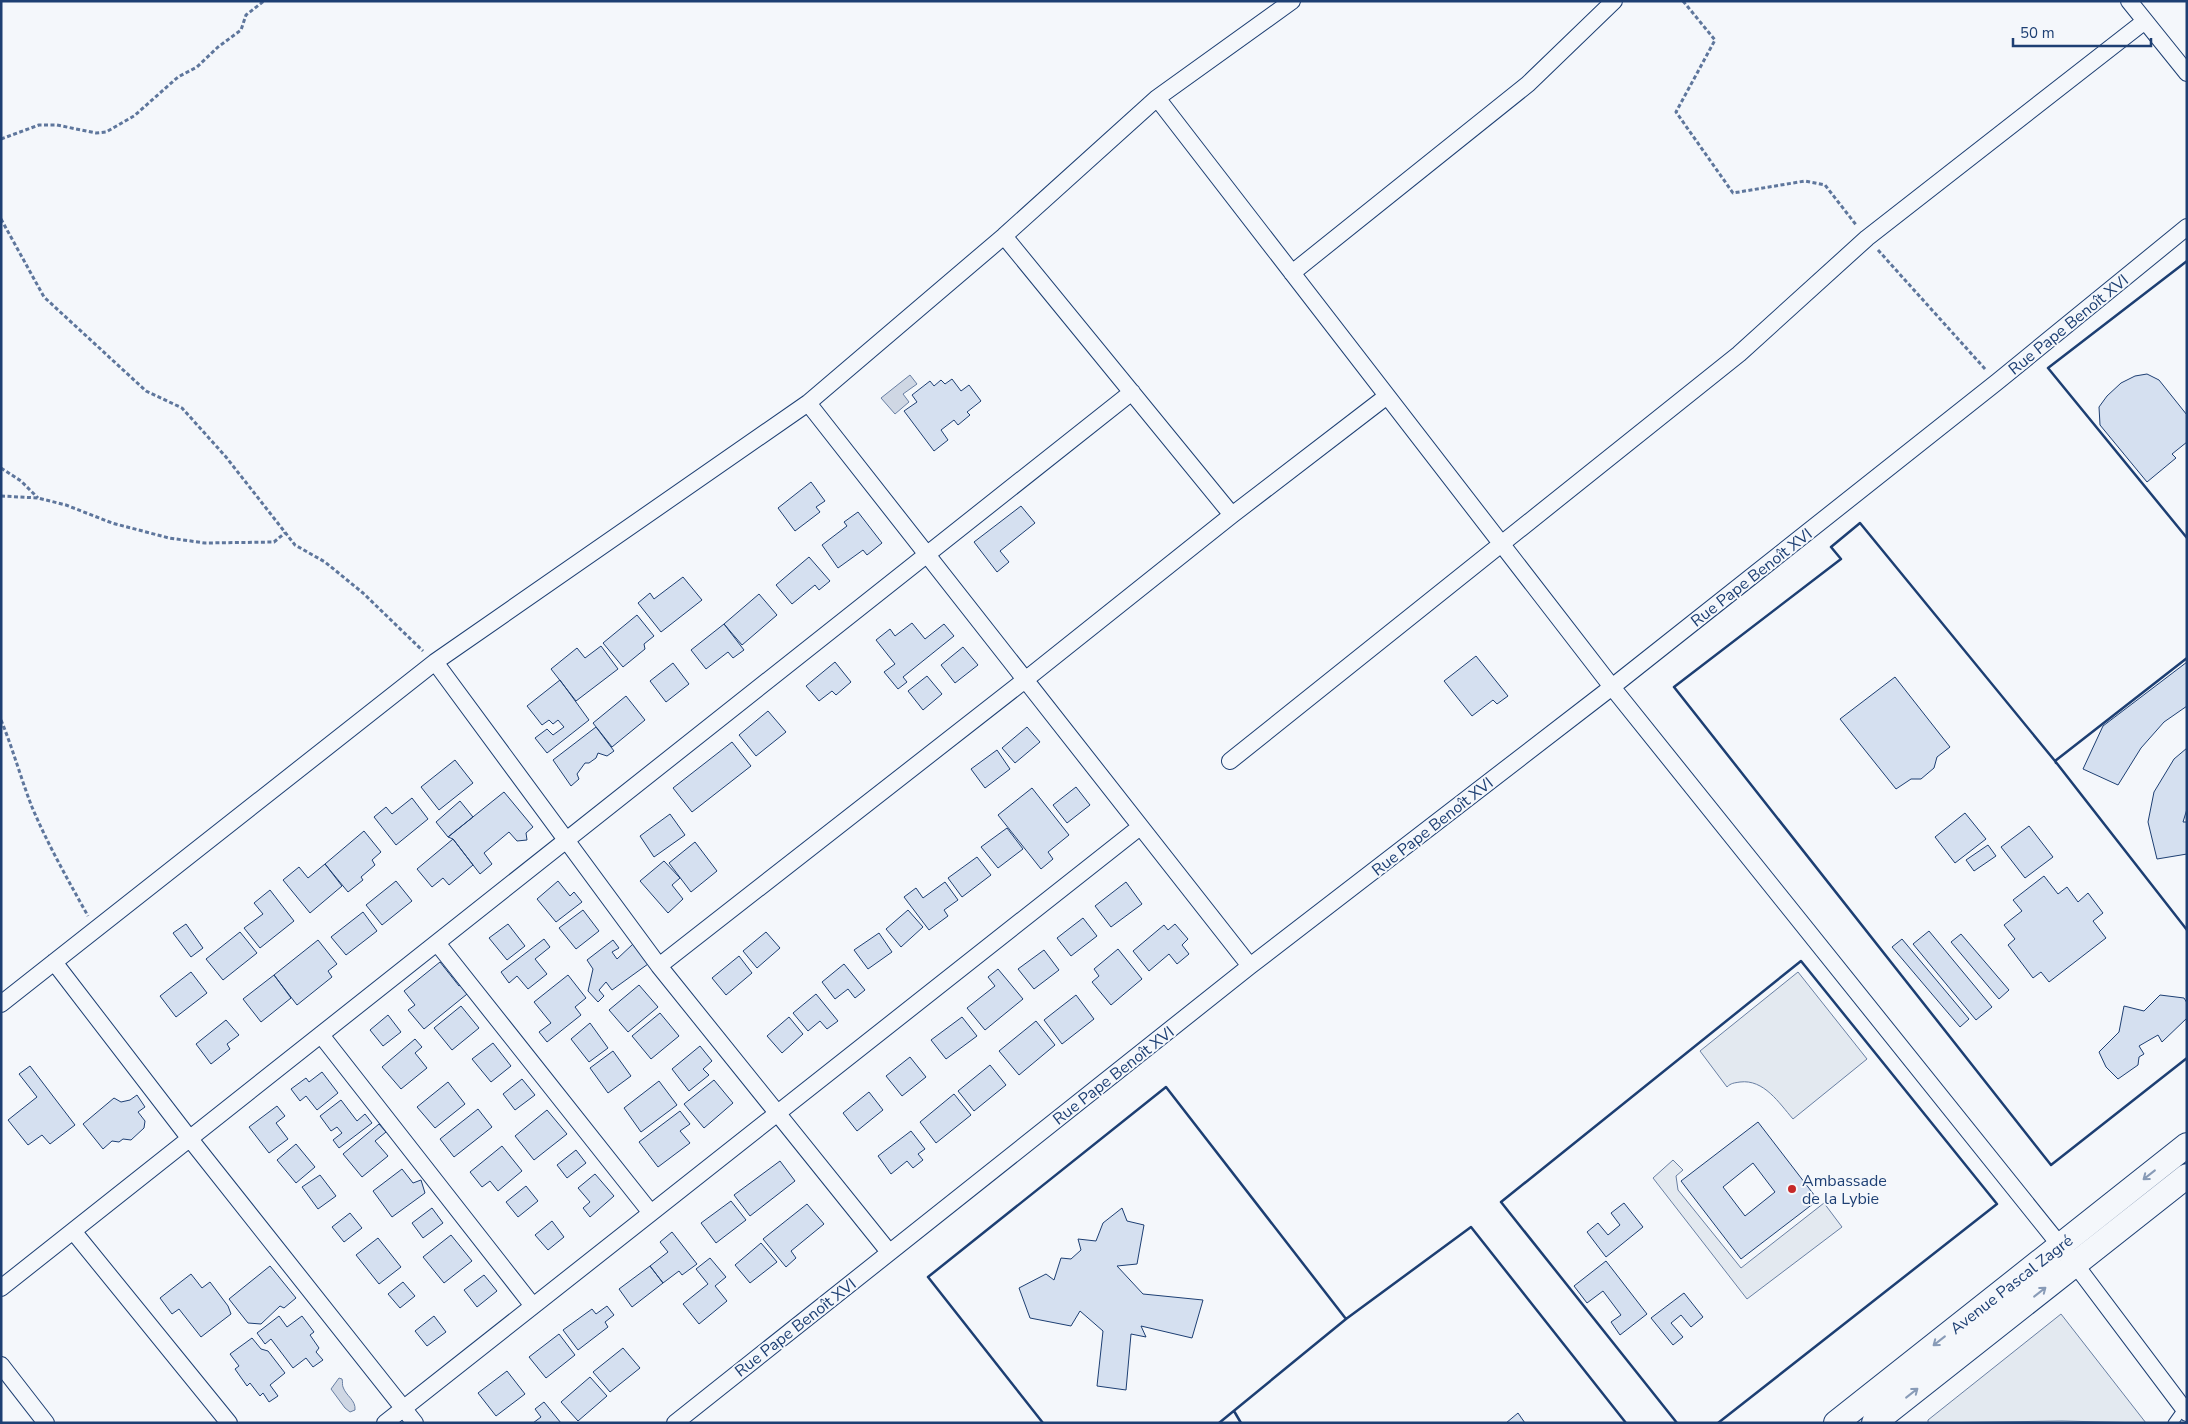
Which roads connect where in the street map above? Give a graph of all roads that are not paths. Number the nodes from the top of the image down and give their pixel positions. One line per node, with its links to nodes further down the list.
1 (1292, 1): 6 (street)
2 (1614, 1): 9 (street)
3 (2129, 1): 4 (street)
4 (2145, 21): 5 (street); 14 (street)
5 (2187, 73)
6 (1158, 98): 8 (street); 9 (street)
7 (2187, 227): 18 (street, Rue Pape Benoît XVI)
8 (1004, 236): 10 (street); 12 (street)
9 (1292, 273): 11 (street)
10 (1132, 392): 13 (street); 15 (street)
11 (1388, 396): 13 (street); 14 (street)
12 (808, 403): 15 (street); 16 (street)
13 (1232, 515): 17 (street)
14 (1501, 543): 18 (street); 19 (street)
15 (926, 554): 17 (street); 21 (street)
16 (435, 662): 21 (street); 23 (street)
17 (1025, 680): 20 (street); 24 (street)
18 (1612, 687): 25 (street, Rue Pape Benoît XVI); 34 (street)
19 (1230, 761)
20 (1140, 827): 25 (street); 28 (street)
21 (566, 840): 22 (street); 24 (street)
22 (436, 943): 27 (street); 32 (street)
23 (54, 962): 26 (street); 29 (street)
24 (659, 966): 28 (street)
25 (1250, 966): 35 (street, Rue Pape Benoît XVI)
26 (1, 1004)
27 (321, 1035): 29 (street); 38 (street)
28 (777, 1113): 32 (street); 35 (street)
29 (190, 1139): 33 (street); 40 (street)
30 (2187, 1145): 34 (main road, Avenue Pascal Zagré, one-way to 34)
31 (2187, 1176): 36 (main road, Avenue Pascal Zagré)
32 (651, 1213): 38 (street)
33 (73, 1232): 37 (street); 43 (street)
34 (2060, 1246): 36 (street); 47 (main road, Avenue Pascal Zagré, one-way to 47)
35 (889, 1252): 46 (street, Rue Pape Benoît XVI)
36 (2075, 1264): 41 (street); 48 (main road, Avenue Pascal Zagré, one-way to 36)
37 (1, 1288)
38 (533, 1306): 40 (street)
39 (1, 1365): 42 (street)
40 (403, 1408): 44 (street); 45 (street)
41 (2185, 1411): 49 (lane)
42 (46, 1423)
43 (228, 1423)
44 (385, 1423)
45 (415, 1423)
46 (675, 1423)
47 (1836, 1423)
48 (1874, 1423)
49 (2173, 1423)

